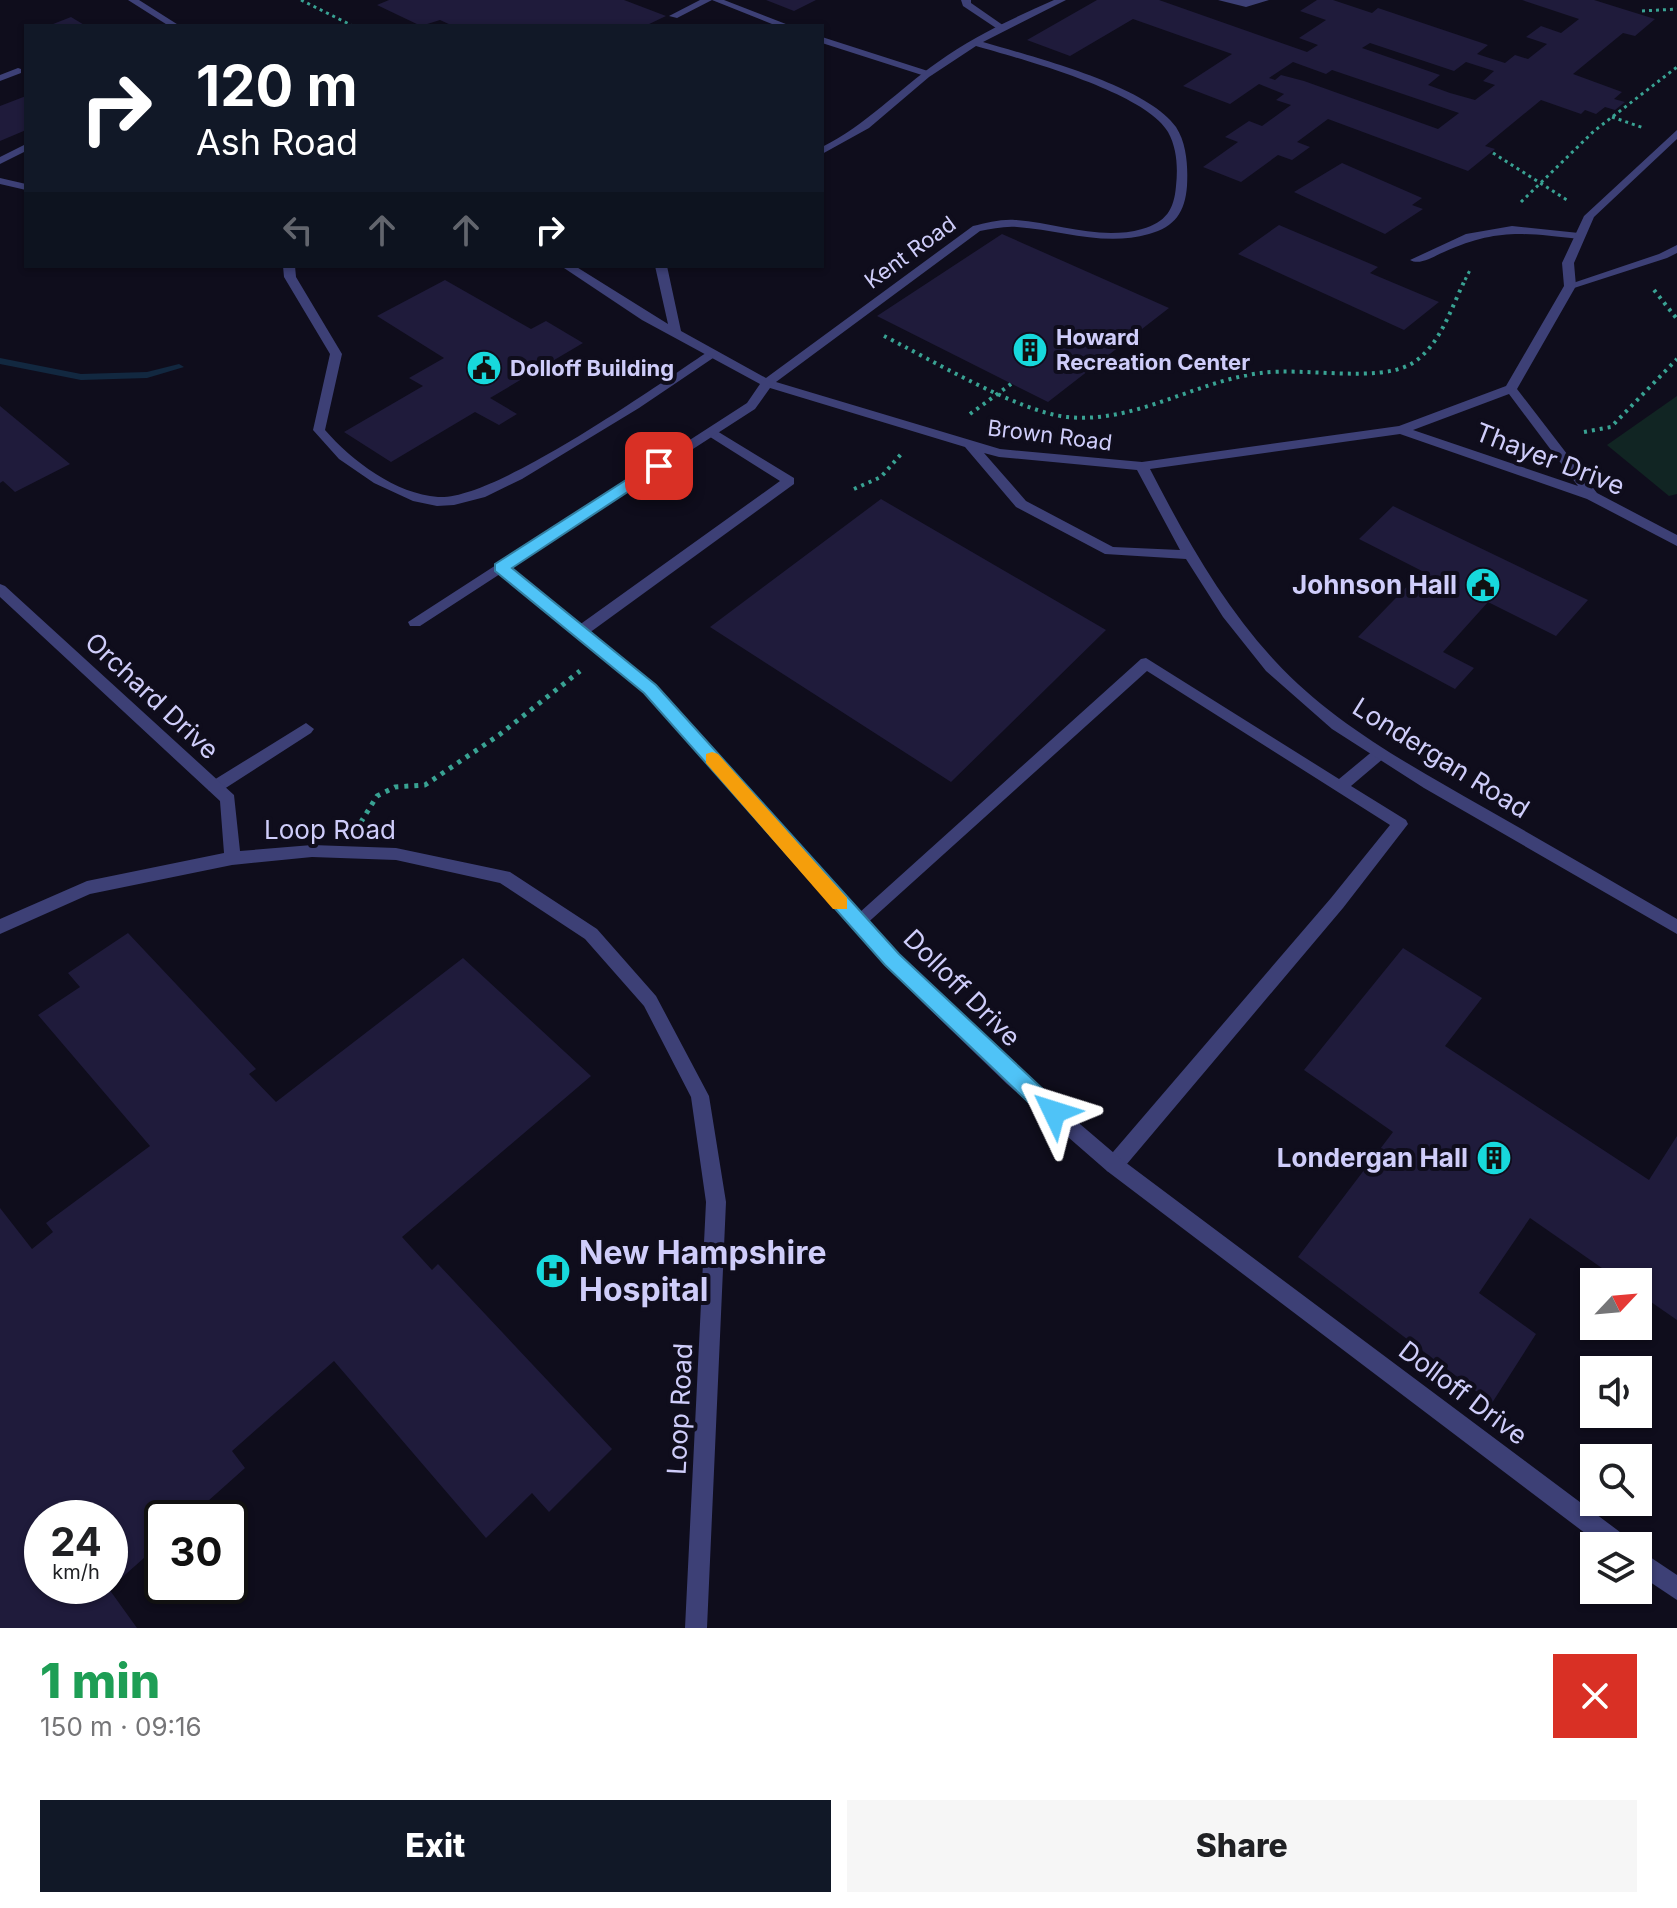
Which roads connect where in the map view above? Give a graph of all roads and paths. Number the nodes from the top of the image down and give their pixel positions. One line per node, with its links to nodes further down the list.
1 (133, 0): 12 (street)
2 (301, 0): 13 (path)
3 (707, 0): 11 (street)
4 (716, 0): 14 (street)
5 (966, 0): 15 (street)
6 (1061, 0): 15 (street)
7 (1223, 0): 8 (street)
8 (1264, 0)
9 (1677, 9): 10 (path)
10 (1642, 11)
11 (674, 16)
12 (172, 24)
13 (349, 24)
14 (781, 24)
15 (1002, 28): 17 (street)
16 (824, 41): 20 (street)
17 (977, 43): 20 (street); 43 (street, Kent Road)
18 (1677, 67): 22 (path)
19 (18, 71): 21 (street)
20 (928, 74): 26 (street)
21 (0, 78)
22 (1611, 117): 23 (path); 30 (path)
23 (1646, 129)
24 (1677, 133): 34 (street)
25 (24, 148): 28 (street)
26 (824, 150)
27 (1493, 153): 30 (path)
28 (0, 161)
29 (0, 181): 31 (street)
30 (1539, 182): 32 (path); 33 (path)
31 (24, 187)
32 (1568, 200)
33 (1491, 233): 34 (street); 36 (street); 50 (path)
34 (1579, 236): 41 (street)
35 (1677, 248): 41 (street)
36 (1416, 260)
37 (289, 268): 45 (street)
38 (570, 268): 44 (street, Brown Road)
39 (661, 268): 44 (street)
40 (1650, 285): 42 (path)
41 (1570, 286): 49 (street)
42 (1677, 319)
43 (852, 320): 47 (street, Kent Road); 50 (path)
44 (676, 334): 45 (street, Brown Road)
45 (713, 354): 47 (street, Brown Road)
46 (1677, 359): 54 (path)
47 (767, 383): 53 (street, Kent Road); 55 (street, Brown Road)
48 (1011, 384): 50 (path)
49 (1511, 389): 52 (street, Brown Road); 59 (street)
50 (999, 392): 51 (path)
51 (963, 419)
52 (1401, 430): 57 (street, Brown Road); 59 (street, Thayer Drive)
53 (712, 432): 62 (street, Kent Road); 65 (street)
54 (1582, 432)
55 (969, 444): 57 (street, Brown Road); 61 (street)
56 (908, 446): 58 (path)
57 (1142, 466): 61 (street, Londergan Road)
58 (854, 489)
59 (1592, 496): 60 (street, Thayer Drive)
60 (1677, 541)
61 (1190, 555): 68 (street, Londergan Road)
62 (501, 567): 64 (street, Kent Road); 65 (street, Dolloff Drive)
63 (0, 589): 69 (street, Orchard Drive)
64 (415, 622)
65 (580, 632): 73 (street, Dolloff Drive)
66 (586, 667): 71 (path)
67 (306, 729): 69 (street)
68 (1379, 754): 70 (street); 75 (street, Londergan Road)
69 (215, 787): 72 (street, Orchard Drive)
70 (1340, 787): 73 (street); 76 (street)
71 (348, 853): 72 (street, Loop Road); 80 (street, Loop Road)
72 (232, 858): 74 (street, Loop Road)
73 (857, 922): 76 (street, Dolloff Drive)
74 (0, 927)
75 (1677, 927)
76 (1114, 1165): 77 (street, Dolloff Drive)
77 (1601, 1532)
78 (1652, 1570): 79 (street)
79 (1677, 1589)
80 (696, 1628)

